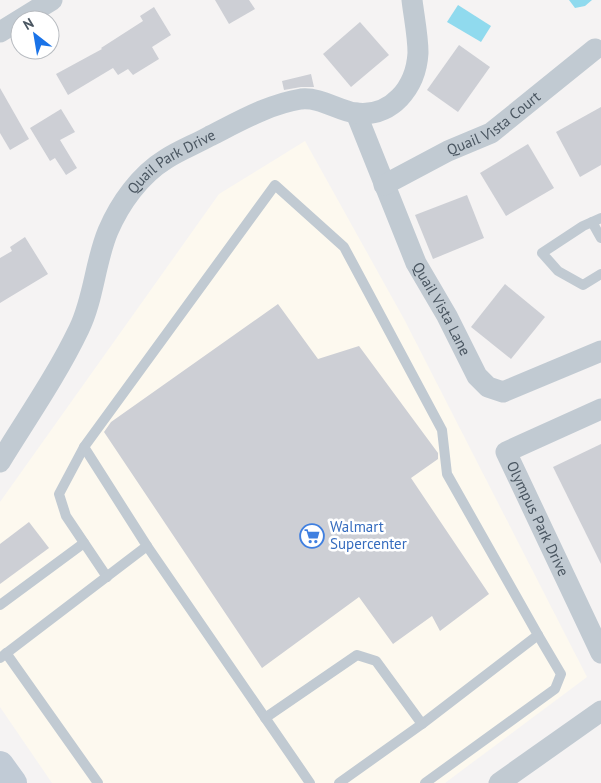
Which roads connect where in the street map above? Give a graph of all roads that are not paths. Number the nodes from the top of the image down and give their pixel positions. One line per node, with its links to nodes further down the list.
1 (52, 0): 3 (street)
2 (412, 0): 5 (street, Quail Park Drive)
3 (0, 32)
4 (596, 49): 6 (street, Quail Vista Court)
5 (356, 113): 6 (street, Quail Vista Lane); 13 (street, Quail Park Drive)
6 (384, 185): 10 (street, Quail Vista Lane)
7 (596, 220): 8 (lane); 9 (lane)
8 (601, 238)
9 (601, 274)
10 (601, 351)
11 (601, 409): 19 (street, Olympus Park Drive)
12 (84, 447): 14 (lane); 15 (lane); 18 (lane)
13 (0, 462)
14 (84, 543): 16 (lane); 17 (lane)
15 (147, 546): 16 (lane); 22 (lane)
16 (107, 577): 20 (lane)
17 (0, 605)
18 (538, 635): 23 (lane); 27 (lane)
19 (601, 653)
20 (3, 655): 24 (lane)
21 (601, 711): 28 (street)
22 (265, 718): 23 (lane); 25 (lane)
23 (422, 724): 26 (lane)
24 (98, 783)
25 (310, 783)
26 (339, 783)
27 (425, 783)
28 (499, 783)

